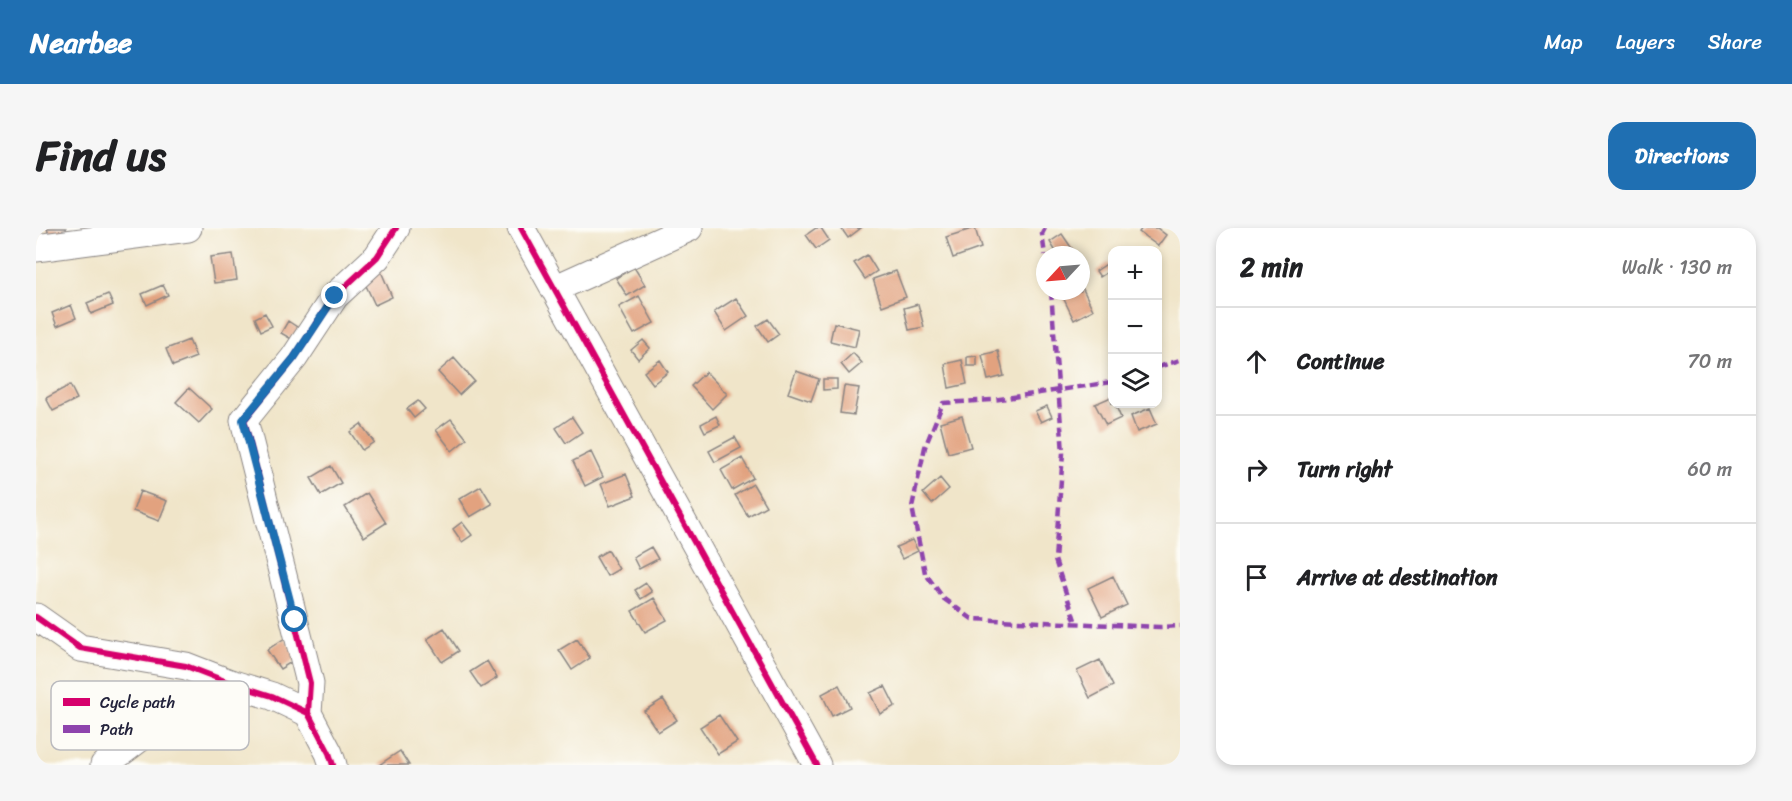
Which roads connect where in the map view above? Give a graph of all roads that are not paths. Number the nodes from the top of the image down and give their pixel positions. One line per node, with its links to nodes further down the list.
1 (188, 228): 5 (street)
2 (396, 228): 10 (street)
3 (521, 228): 6 (street)
4 (689, 228): 6 (street)
5 (36, 248)
6 (554, 289): 14 (street)
7 (36, 617): 8 (street)
8 (225, 681)
9 (249, 689): 10 (street)
10 (308, 713): 13 (street)
11 (124, 750): 12 (street)
12 (104, 765)
13 (333, 765)
14 (817, 765)

